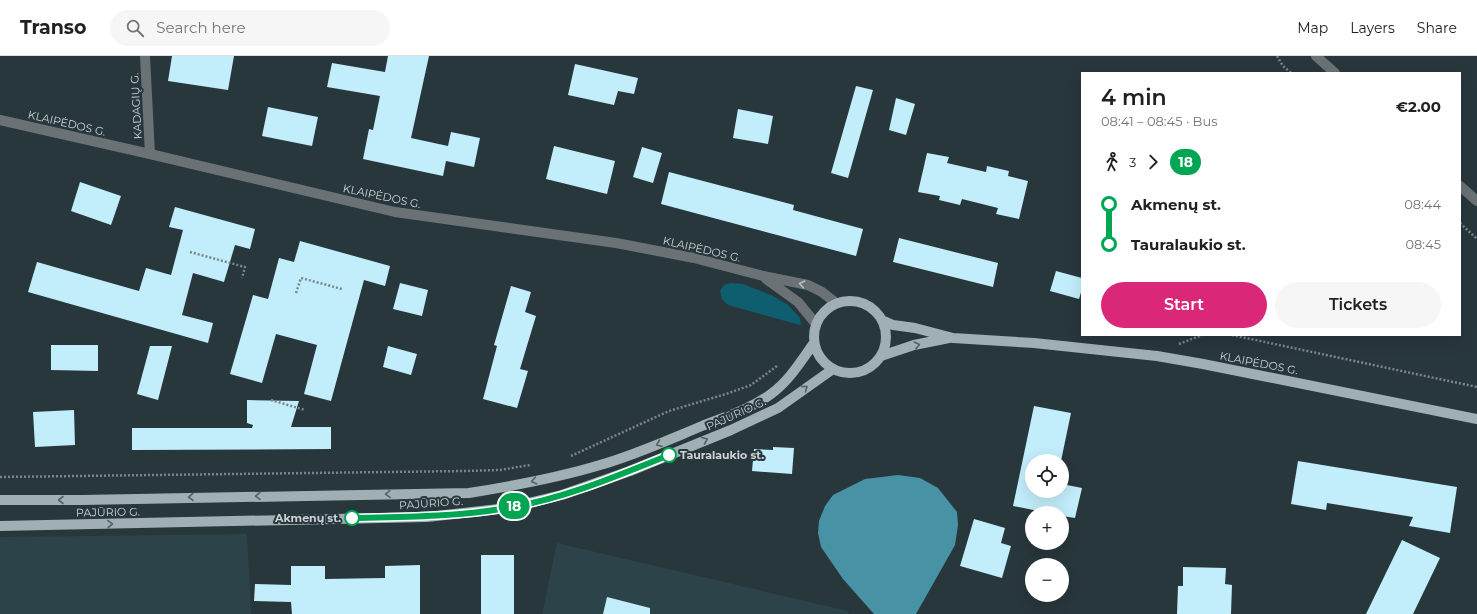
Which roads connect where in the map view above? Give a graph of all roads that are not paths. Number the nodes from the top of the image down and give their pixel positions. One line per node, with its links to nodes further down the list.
1 (145, 56): 5 (street, KADAGIŲ G.)
2 (1316, 56): 3 (street)
3 (1334, 72)
4 (0, 120): 5 (street, KLAIPĖDOS G.)
5 (150, 154): 8 (street, KLAIPĖDOS G.)
6 (1461, 187): 7 (street)
7 (1477, 201)
8 (763, 276): 9 (street, KLAIPĖDOS G., one-way to 8); 11 (street, KLAIPĖDOS G.)
9 (836, 303): 10 (main road); 11 (main road)
10 (884, 322): 12 (main road); 14 (main road)
11 (816, 324): 13 (main road)
12 (953, 338): 14 (main road, one-way to 12); 16 (main road, KLAIPĖDOS G.)
13 (814, 343): 15 (main road); 17 (main road, PAJŪRIO G., one-way to 17)
14 (881, 356): 15 (main road)
15 (833, 369): 18 (main road, PAJŪRIO G., one-way to 15)
16 (1477, 419)
17 (0, 500)
18 (0, 526)

